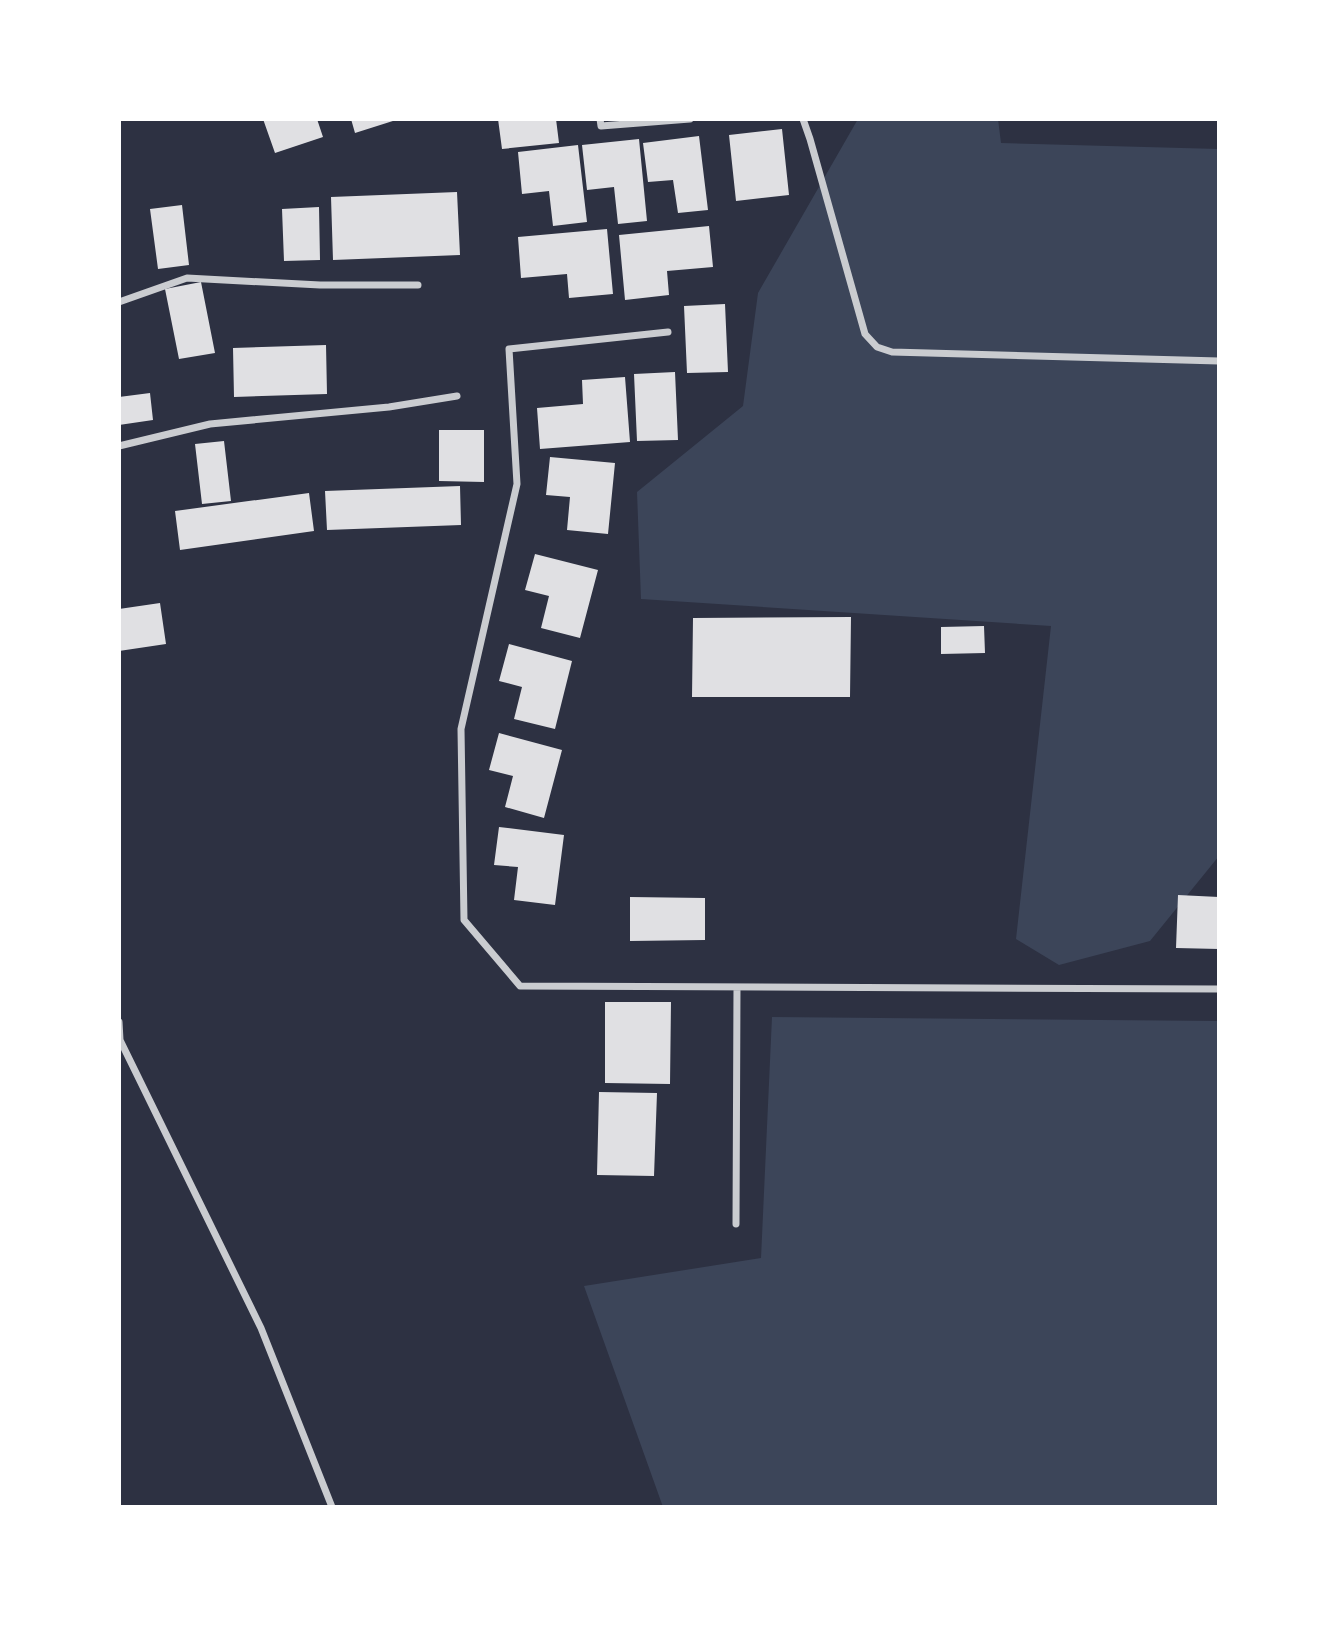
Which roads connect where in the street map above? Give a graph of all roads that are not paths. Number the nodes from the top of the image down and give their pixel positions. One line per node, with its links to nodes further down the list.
1 (600, 119): 2 (street)
2 (690, 119)
3 (803, 119): 7 (street)
4 (418, 285): 5 (street)
5 (119, 302)
6 (668, 332): 10 (street)
7 (1219, 361)
8 (457, 396): 9 (street)
9 (119, 446)
10 (737, 987): 11 (street); 13 (street)
11 (1219, 989)
12 (119, 1022): 14 (street)
13 (736, 1224)
14 (332, 1507)

